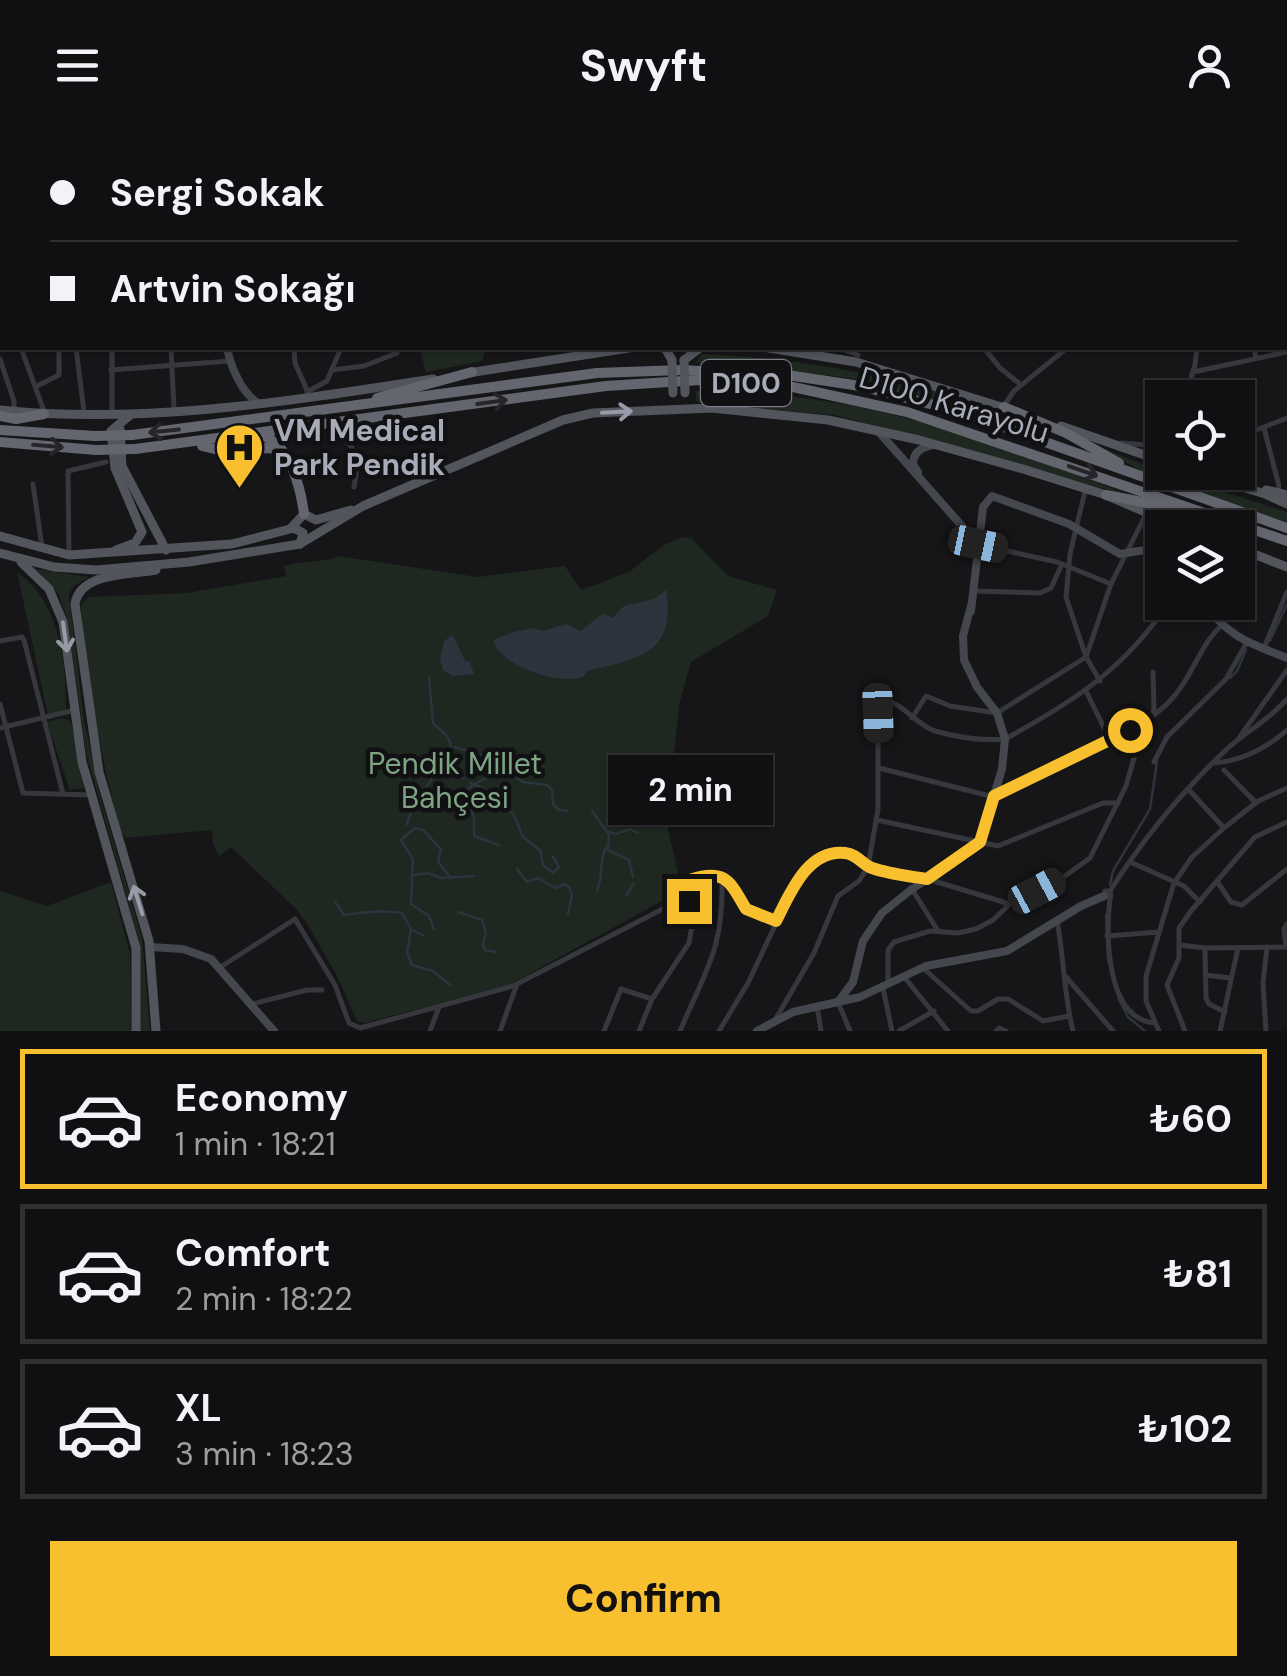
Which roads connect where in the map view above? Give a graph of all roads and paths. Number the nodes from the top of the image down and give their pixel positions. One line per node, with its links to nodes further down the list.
1 (22, 350): 34 (street)
2 (58, 350): 34 (street)
3 (76, 350): 46 (street)
4 (112, 350): 27 (street)
5 (170, 350): 26 (street)
6 (227, 350): 25 (street)
7 (294, 350): 35 (street)
8 (340, 350): 28 (street)
9 (616, 350): 29 (main road)
10 (669, 350): 24 (main road)
11 (696, 350): 24 (main road)
12 (787, 350): 21 (main road)
13 (843, 350): 21 (street)
14 (862, 350): 21 (street)
15 (989, 350): 33 (street)
16 (1064, 350): 33 (street)
17 (1197, 350): 30 (street)
18 (1254, 350): 22 (street)
19 (1287, 352): 22 (street)
20 (397, 353): 28 (street)
21 (857, 358): 37 (main road)
22 (1256, 358): 30 (street)
23 (0, 359): 43 (street)
24 (678, 360): 39 (main road, bridge); 41 (main road, bridge)
25 (230, 361): 26 (street); 32 (street)
26 (172, 366): 27 (street); 42 (street)
27 (111, 370): 49 (street)
28 (332, 370): 35 (street)
29 (472, 372): 35 (main road); 40 (highway)
30 (1194, 372): 31 (street)
31 (1191, 380)
32 (240, 381): 36 (street); 38 (street)
33 (1022, 384): 37 (street)
34 (37, 386): 45 (street)
35 (309, 395): 36 (main road)
36 (261, 404): 38 (main road)
37 (1004, 407): 57 (main road); 63 (highway)
38 (228, 408): 42 (main road)
39 (712, 408): 41 (main road); 52 (main road)
40 (330, 410): 51 (highway, D100 Karayolu / D100, one-way to 51, bridge); 63 (highway, D100 Karayolu / D100)
41 (650, 410): 70 (main road, one-way to 41)
42 (174, 411): 49 (main road)
43 (14, 412): 44 (main road); 45 (main road)
44 (0, 414): 45 (highway)
45 (44, 414): 46 (main road)
46 (84, 415): 49 (main road)
47 (1287, 418): 50 (street)
48 (368, 419): 54 (highway, D100 Karayolu / D100); 65 (street); 73 (highway, D100 Karayolu / D100, one-way to 73)
49 (115, 420): 87 (main road); 92 (main road)
50 (1264, 428): 53 (street); 69 (street)
51 (0, 430)
52 (878, 431): 58 (main road); 81 (street)
53 (1255, 431)
54 (257, 434): 56 (highway, D100 Karayolu / D100); 60 (highway)
55 (0, 442): 56 (highway, D100 Karayolu / D100, one-way to 56, bridge)
56 (192, 443): 60 (highway)
57 (1113, 443): 59 (street); 61 (main road)
58 (935, 445): 66 (main road); 81 (street)
59 (1145, 445)
60 (282, 450): 74 (highway)
61 (1145, 455)
62 (106, 462): 92 (street)
63 (1132, 472): 78 (highway, D100 Karayolu / D100)
64 (32, 484): 86 (street)
65 (354, 487)
66 (1086, 489): 68 (main road); 77 (street)
67 (1252, 490): 69 (main road)
68 (1106, 496): 71 (main road); 72 (highway); 75 (main road)
69 (1284, 500)
70 (362, 506): 74 (main road); 84 (main road)
71 (1145, 510)
72 (1181, 510)
73 (1198, 510)
74 (304, 514): 79 (main road)
75 (1145, 514)
76 (1145, 516): 91 (street)
77 (1076, 528): 85 (street); 91 (street); 97 (street)
78 (1287, 528)
79 (290, 529): 84 (main road); 87 (main road)
80 (1255, 530): 83 (highway, D100 Karayolu / D100)
81 (968, 533): 85 (street)
82 (0, 536): 86 (main road)
83 (1287, 541)
84 (300, 544): 94 (main road)
85 (978, 544): 95 (street); 99 (street)
86 (43, 550): 92 (main road)
87 (166, 550): 92 (main road)
88 (1145, 550): 91 (street)
89 (1255, 552): 96 (main road)
90 (0, 553): 93 (main road)
91 (1126, 554): 98 (street)
92 (68, 555)
93 (15, 558): 94 (main road); 115 (main road, one-way to 115)
94 (189, 562): 159 (main road, one-way to 94)
95 (1062, 564): 97 (street); 99 (street)
96 (1287, 564)
97 (1069, 567): 98 (street); 107 (street)
98 (1110, 584): 107 (street)
99 (973, 591): 116 (street)
100 (1287, 592): 106 (street)
101 (1156, 620): 111 (street)
102 (1216, 620): 103 (street)
103 (1221, 626): 105 (street); 119 (street)
104 (0, 640): 118 (street)
105 (1247, 642): 106 (street); 125 (street)
106 (1264, 648): 108 (street)
107 (1086, 658): 111 (street); 116 (street)
108 (1287, 658)
109 (1287, 670): 124 (street)
110 (1153, 672): 119 (street)
111 (1100, 681): 112 (street)
112 (1086, 691): 122 (street); 123 (street)
113 (1287, 699): 124 (street)
114 (0, 704): 120 (street)
115 (75, 710): 118 (street); 132 (main road)
116 (995, 711): 117 (street); 122 (street)
117 (912, 718): 122 (street); 127 (street)
118 (44, 719): 120 (street); 131 (street)
119 (1150, 719): 123 (street); 134 (street)
120 (2, 727): 131 (street)
121 (1287, 730): 126 (street)
122 (1005, 739): 133 (street)
123 (1110, 740): 133 (street)
124 (1237, 741): 126 (street)
125 (1154, 762)
126 (1214, 763): 130 (street)
127 (880, 768): 133 (street); 136 (street)
128 (1224, 770): 135 (street)
129 (1287, 788): 135 (street)
130 (1189, 790): 138 (street); 140 (street)
131 (63, 794): 132 (street)
132 (90, 794): 185 (main road)
133 (994, 796): 139 (street)
134 (1118, 803): 139 (street); 151 (street)
135 (1256, 803): 138 (street)
136 (877, 820): 139 (street); 141 (street)
137 (1287, 822): 146 (street)
138 (1224, 828): 145 (street)
139 (980, 842): 144 (street)
140 (1129, 862): 145 (street); 148 (street)
141 (868, 867): 144 (street); 152 (street); 181 (street)
142 (1287, 869): 146 (street)
143 (722, 878): 149 (street); 152 (street); 191 (street)
144 (927, 879): 147 (street); 151 (street)
145 (1174, 883): 150 (street); 156 (street)
146 (1218, 883): 150 (street)
147 (912, 889): 155 (street); 174 (street)
148 (1108, 895): 153 (street); 157 (street)
149 (688, 896): 170 (street); 173 (street)
150 (1200, 902): 158 (street)
151 (1010, 904): 155 (street)
152 (776, 921): 192 (street)
153 (1057, 921): 165 (street); 168 (street)
154 (1287, 924): 163 (street)
155 (938, 931): 171 (street)
156 (1159, 932): 157 (street); 182 (street)
157 (1106, 936): 182 (street)
158 (1180, 945): 161 (street); 203 (street)
159 (150, 947): 164 (street); 186 (main road)
160 (1267, 947): 162 (street); 163 (street); 184 (street)
161 (1205, 948): 162 (street); 166 (street)
162 (1238, 948): 169 (street)
163 (1286, 949)
164 (219, 968): 175 (street); 177 (street)
165 (923, 968): 167 (street); 180 (street)
166 (1204, 975): 169 (street); 179 (street)
167 (905, 978): 171 (street); 178 (street)
168 (1066, 978): 180 (street); 201 (street)
169 (1231, 978): 179 (street)
170 (517, 984): 177 (street); 188 (street)
171 (885, 987): 174 (street); 196 (street)
172 (322, 990): 175 (street)
173 (652, 999): 189 (street); 190 (street)
174 (838, 1002): 176 (street); 195 (street)
175 (249, 1005): 183 (street)
176 (816, 1006): 181 (street); 194 (street)
177 (440, 1007): 187 (street)
178 (934, 1012): 196 (street); 197 (street)
179 (1224, 1012): 204 (street)
180 (1069, 1016): 200 (street)
181 (775, 1020): 193 (street)
182 (1156, 1022): 202 (street)
183 (276, 1030)
184 (1264, 1030)
185 (136, 1031)
186 (156, 1031)
187 (430, 1031)
188 (500, 1031)
189 (604, 1031)
190 (638, 1031)
191 (680, 1031)
192 (719, 1031)
193 (757, 1031)
194 (821, 1031)
195 (850, 1031)
196 (895, 1031)
197 (948, 1031)
198 (996, 1031): 199 (street)
199 (1006, 1031)
200 (1073, 1031)
201 (1113, 1031)
202 (1159, 1031)
203 (1185, 1031)
204 (1220, 1031)

